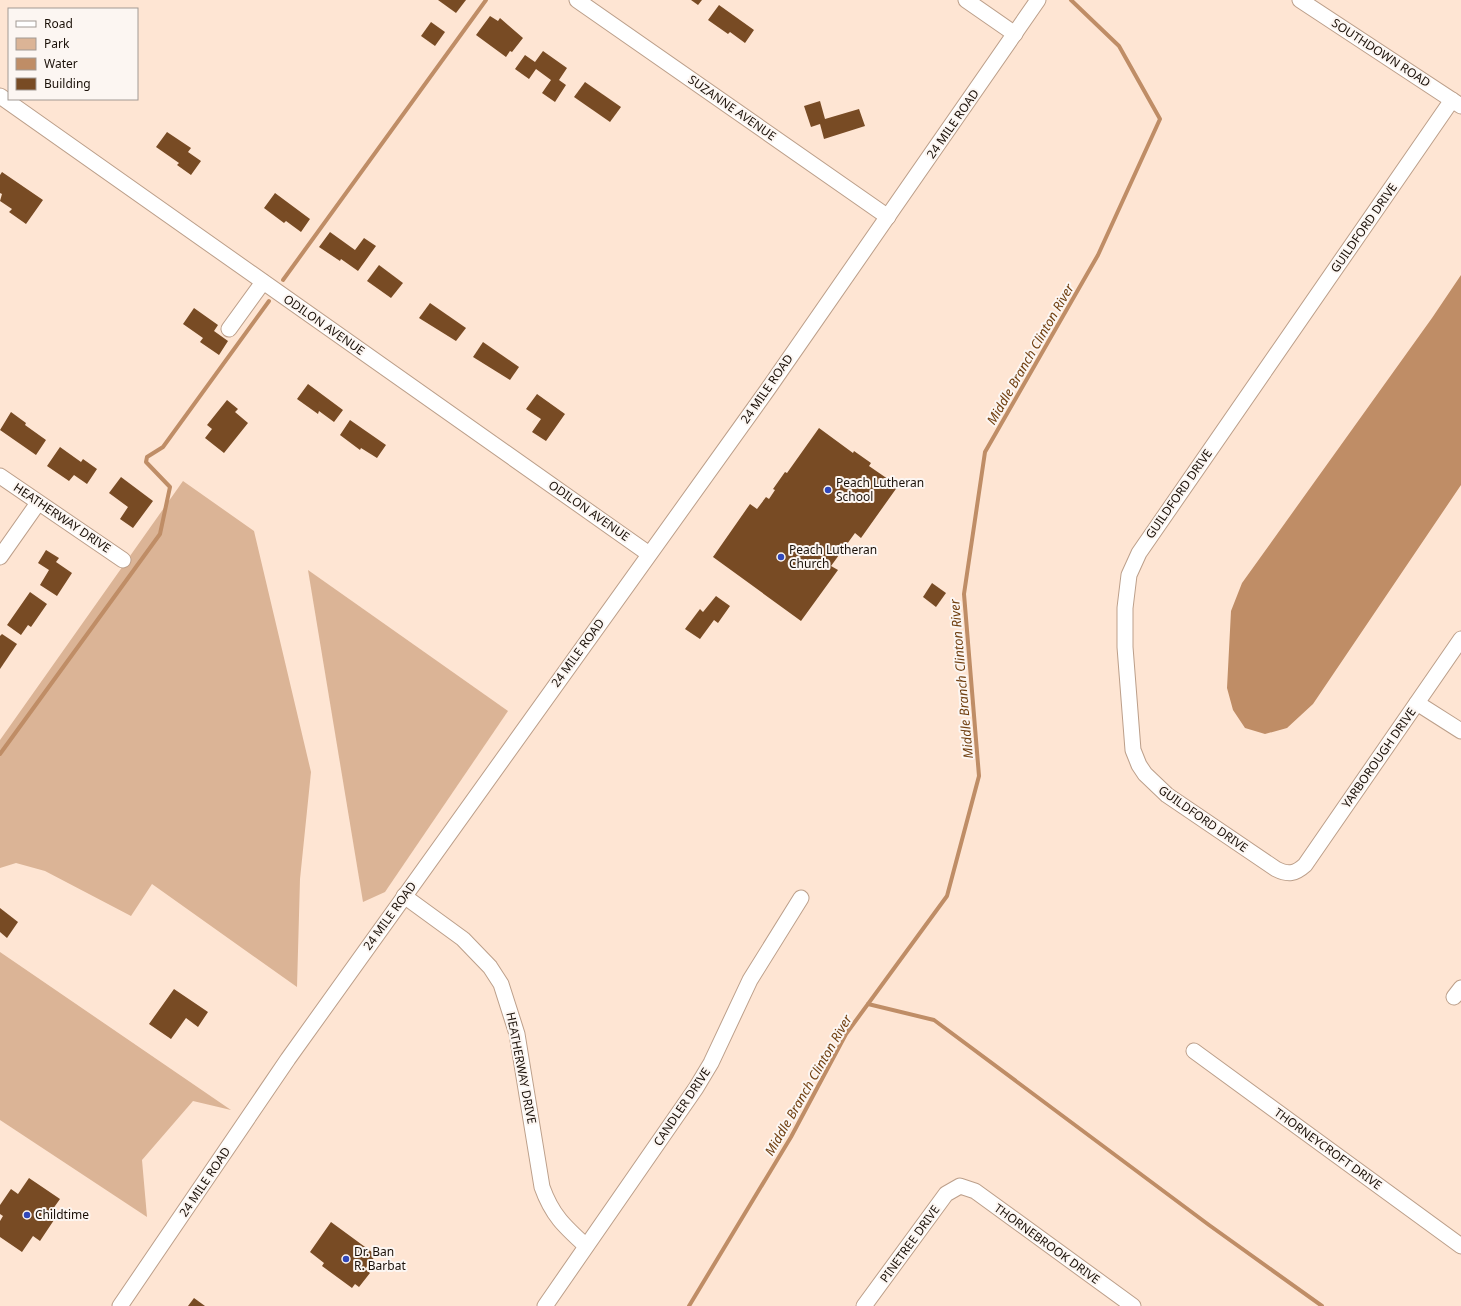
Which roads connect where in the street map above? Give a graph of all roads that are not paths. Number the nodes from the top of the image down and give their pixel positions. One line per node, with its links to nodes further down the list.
1 (577, 0): 8 (street, SUZANNE AVENUE)
2 (966, 0): 5 (street)
3 (1038, 0): 5 (street, 24 MILE ROAD)
4 (1300, 0): 7 (street, SOUTHDOWN ROAD)
5 (1015, 34): 8 (street, 24 MILE ROAD)
6 (0, 96): 9 (street, ODILON AVENUE)
7 (1457, 103): 19 (street, GUILDFORD DRIVE)
8 (888, 217): 13 (street, 24 MILE ROAD)
9 (263, 282): 10 (street); 13 (street, ODILON AVENUE)
10 (229, 330)
11 (0, 476): 12 (street, HEATHERWAY DRIVE)
12 (38, 503): 14 (street); 15 (street, HEATHERWAY DRIVE)
13 (649, 554): 20 (street, 24 MILE ROAD)
14 (0, 557)
15 (123, 560)
16 (1461, 639): 17 (street, YARBOROUGH DRIVE)
17 (1417, 703): 18 (street); 19 (street, YARBOROUGH DRIVE)
18 (1461, 731)
19 (1294, 873)
20 (404, 896): 24 (street, HEATHERWAY DRIVE); 27 (street, 24 MILE ROAD)
21 (801, 898): 24 (street, CANDLER DRIVE)
22 (1194, 1052): 25 (street, THORNEYCROFT DRIVE)
23 (960, 1186): 26 (street, THORNEBROOK DRIVE); 29 (street, PINETREE DRIVE)
24 (586, 1246): 28 (street, CANDLER DRIVE)
25 (1461, 1246)
26 (1114, 1301): 30 (street, THORNEBROOK DRIVE)
27 (120, 1306)
28 (544, 1306)
29 (864, 1306)
30 (1133, 1306)

